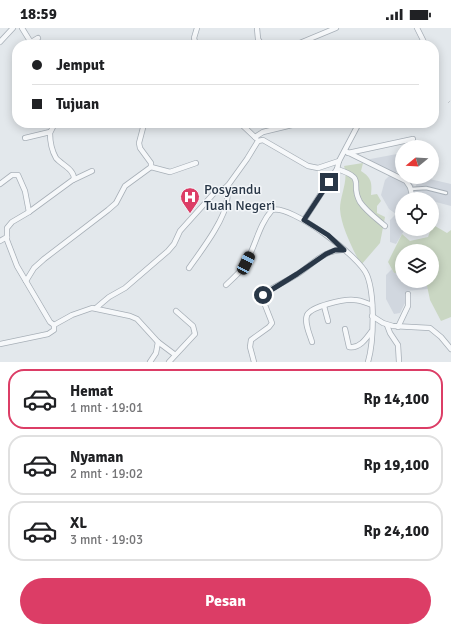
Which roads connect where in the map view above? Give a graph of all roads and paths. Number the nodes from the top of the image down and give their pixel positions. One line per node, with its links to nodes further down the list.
1 (13, 28): 14 (street)
2 (22, 28): 8 (street)
3 (197, 28): 10 (street)
4 (257, 28): 11 (street)
5 (336, 28): 12 (street)
6 (417, 28): 13 (street)
7 (38, 38): 9 (street)
8 (30, 40)
9 (35, 40)
10 (195, 40)
11 (259, 40)
12 (307, 40)
13 (423, 40)
14 (0, 42)
15 (451, 100): 16 (path)
16 (448, 103)
17 (52, 128): 22 (street)
18 (143, 128): 29 (street)
19 (245, 128): 24 (street)
20 (280, 128): 24 (street)
21 (356, 128): 26 (street)
22 (50, 132): 23 (street); 32 (street)
23 (25, 138)
24 (256, 139): 27 (street); 34 (street)
25 (413, 139): 26 (street)
26 (347, 152): 27 (street); 35 (street)
27 (339, 161): 30 (street)
28 (196, 163): 29 (street)
29 (151, 167): 45 (street)
30 (337, 169): 39 (street); 40 (street)
31 (92, 171): 32 (street)
32 (73, 180): 38 (street)
33 (0, 184): 38 (street)
34 (225, 188): 44 (street); 50 (street)
35 (411, 189): 36 (street); 37 (lane)
36 (412, 192)
37 (446, 193)
38 (29, 212): 41 (street)
39 (304, 220): 43 (street); 46 (street)
40 (385, 226)
41 (7, 238): 42 (street); 45 (street)
42 (0, 241)
43 (344, 250): 48 (street); 66 (street)
44 (189, 268)
45 (26, 282): 54 (street)
46 (226, 285)
47 (408, 294): 56 (street)
48 (372, 305): 49 (street); 52 (street)
49 (324, 306): 53 (street); 60 (street)
50 (96, 308): 54 (street); 59 (street)
51 (176, 311): 63 (street)
52 (372, 316): 55 (street); 58 (street)
53 (328, 321)
54 (54, 325): 61 (street)
55 (387, 325): 56 (street); 68 (street)
56 (398, 327): 62 (street)
57 (345, 329): 58 (street)
58 (371, 332): 67 (street)
59 (158, 342): 63 (street); 64 (street)
60 (312, 342)
61 (0, 343)
62 (451, 349)
63 (174, 354): 65 (street)
64 (150, 362)
65 (168, 362)
66 (254, 362)
67 (368, 362)
68 (398, 362)

